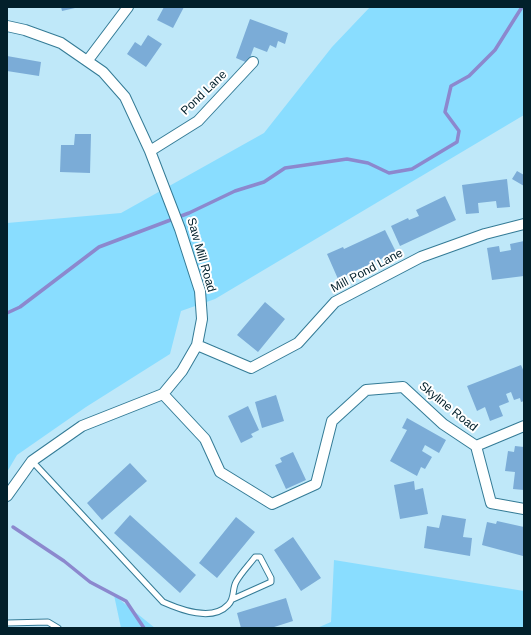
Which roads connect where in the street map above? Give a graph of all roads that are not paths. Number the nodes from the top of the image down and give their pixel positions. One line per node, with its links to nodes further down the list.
1 (128, 7): 3 (street)
2 (7, 26): 3 (street, Saw Mill Road)
3 (88, 60): 5 (street, Saw Mill Road)
4 (254, 62): 5 (street, Pond Lane)
5 (150, 151): 7 (street, Saw Mill Road)
6 (524, 224): 7 (street, Mill Pond Lane)
7 (196, 345): 8 (street, Saw Mill Road)
8 (163, 394): 10 (street, Skyline Road); 11 (street, Saw Mill Road)
9 (524, 426): 10 (street)
10 (476, 446): 13 (street, Skyline Road)
11 (32, 460): 12 (street, Saw Mill Road); 14 (lane)
12 (7, 496)
13 (524, 509)
14 (232, 599): 14 (lane)
15 (7, 623): 16 (lane)
16 (58, 628)

